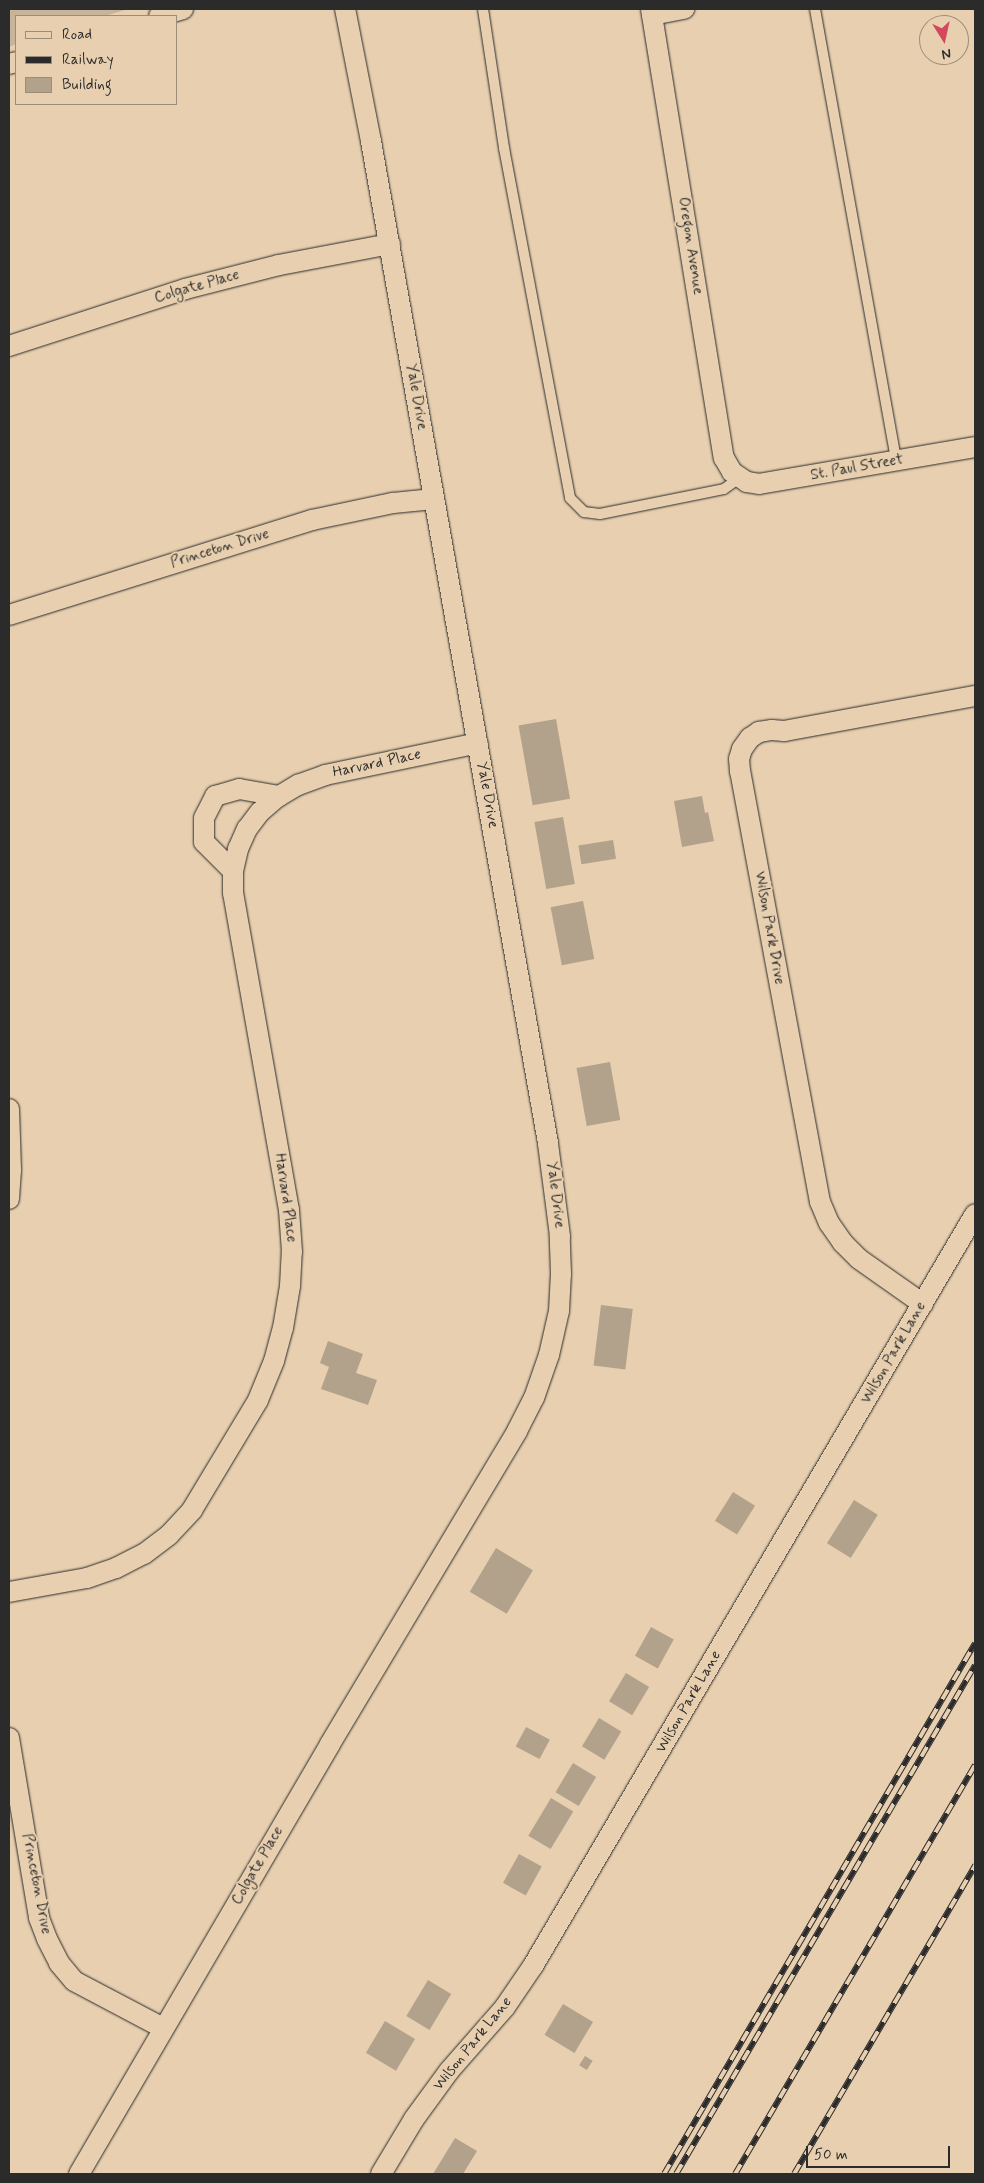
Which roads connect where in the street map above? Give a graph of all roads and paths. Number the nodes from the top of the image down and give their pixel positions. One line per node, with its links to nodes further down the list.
1 (183, 9): 7 (street)
2 (345, 9): 8 (street, Yale Drive)
3 (483, 9): 12 (lane)
4 (684, 9): 6 (street)
5 (815, 9): 11 (lane)
6 (651, 12): 12 (street, Oregon Avenue)
7 (162, 15)
8 (390, 244): 9 (street, Colgate Place); 13 (street, Yale Drive)
9 (9, 346)
10 (975, 447): 11 (street, St. Paul Street)
11 (896, 461): 12 (street, St. Paul Street)
12 (739, 478)
13 (434, 499): 14 (street, Princeton Drive); 16 (street, Yale Drive)
14 (9, 615)
15 (975, 696): 22 (street, Wilson Park Drive)
16 (478, 743): 17 (street, Harvard Place); 23 (street, Yale Drive)
17 (279, 796): 18 (street, Harvard Place); 18 (street)
18 (233, 871): 24 (street, Harvard Place)
19 (9, 1109): 20 (street)
20 (9, 1199)
21 (975, 1214): 22 (street, Wilson Park Lane)
22 (923, 1304): 28 (street, Wilson Park Lane)
23 (440, 1560): 26 (street, Colgate Place)
24 (9, 1592)
25 (9, 1738): 26 (street, Princeton Drive)
26 (164, 2028): 27 (street, Colgate Place)
27 (79, 2174)
28 (381, 2174)

